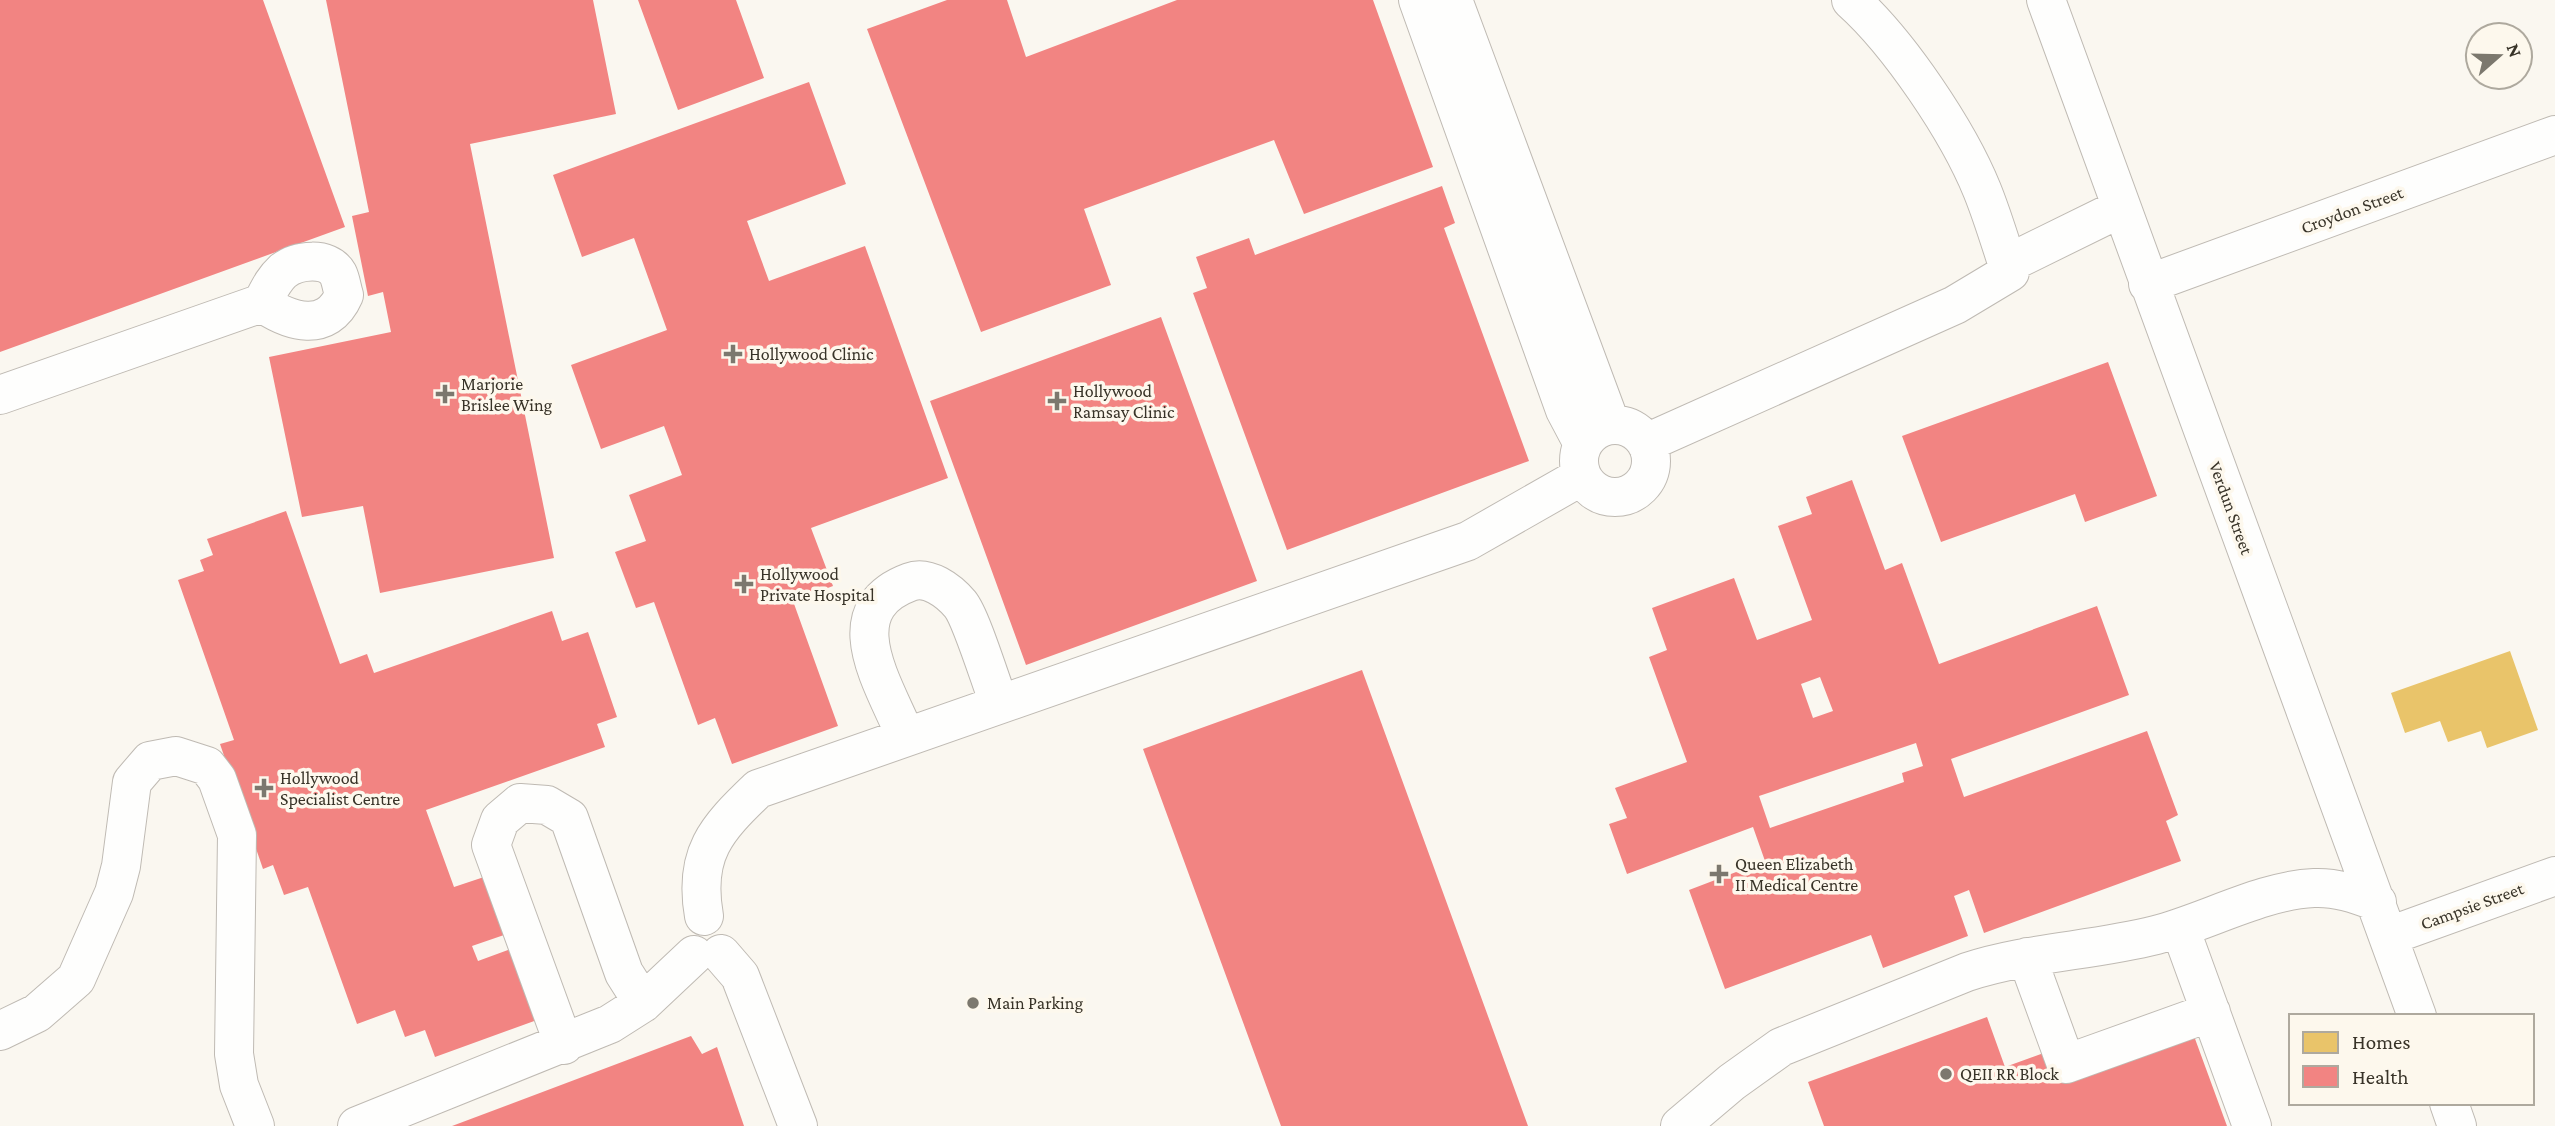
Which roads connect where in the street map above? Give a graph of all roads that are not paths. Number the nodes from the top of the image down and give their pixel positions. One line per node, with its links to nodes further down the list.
1 (1418, 0): 12 (street)
2 (1453, 0): 12 (street)
3 (1851, 0): 7 (street)
4 (2046, 0): 6 (street, Verdun Street)
5 (2555, 135): 8 (street, Croydon Street)
6 (2121, 208): 7 (street); 8 (street, Verdun Street)
7 (2007, 264): 11 (street)
8 (2148, 284): 16 (street, Verdun Street)
9 (262, 303): 10 (street)
10 (0, 395)
11 (1646, 443): 12 (street); 12 (street)
12 (1592, 448): 13 (street)
13 (999, 703): 14 (street); 14 (street)
14 (905, 736): 18 (street)
15 (2555, 876): 16 (street, Campsie Street)
16 (2383, 919): 17 (street); 22 (street, Verdun Street)
17 (2180, 928): 19 (street); 21 (street)
18 (708, 955): 20 (street); 28 (street)
19 (2027, 957): 21 (street); 29 (street)
20 (643, 1003): 24 (street); 24 (street)
21 (2211, 1012): 30 (street)
22 (2416, 1014)
23 (0, 1031): 26 (street)
24 (564, 1045): 27 (street)
25 (2450, 1105): 31 (street)
26 (255, 1126)
27 (357, 1126)
28 (798, 1126)
29 (1680, 1126)
30 (2252, 1126)
31 (2457, 1126)

